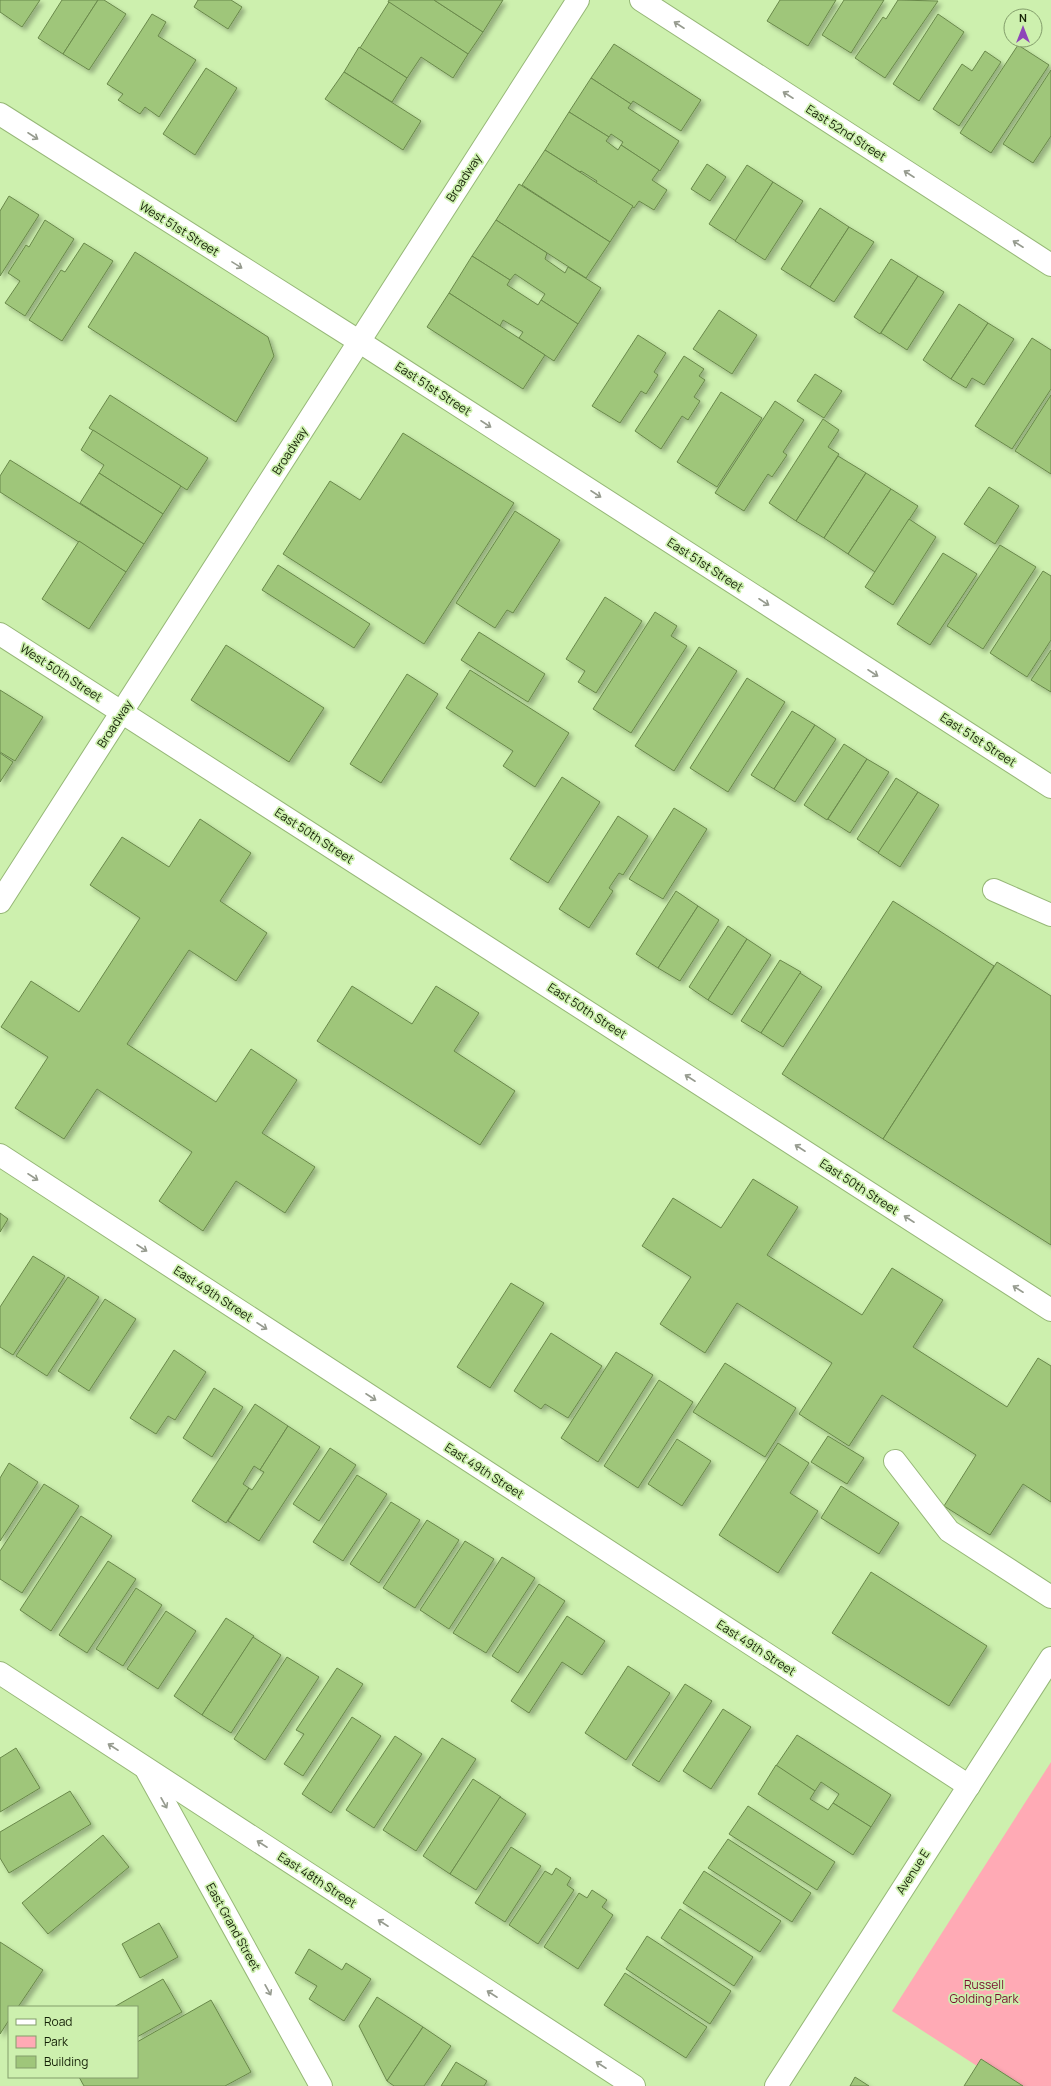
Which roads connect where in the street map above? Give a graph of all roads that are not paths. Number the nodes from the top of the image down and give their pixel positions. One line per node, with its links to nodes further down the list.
1 (578, 0): 5 (street, Broadway)
2 (641, 0): 4 (street, East 52nd Street, one-way to 2)
3 (0, 114): 5 (street, West 51st Street, one-way to 5)
4 (1051, 265)
5 (360, 342): 7 (street, Broadway); 8 (street, East 51st Street, one-way to 8)
6 (0, 634): 7 (street, West 50th Street)
7 (123, 712): 10 (street, Broadway); 13 (street, East 50th Street, one-way to 7)
8 (1051, 787)
9 (994, 890): 11 (street)
10 (0, 902)
11 (1051, 915)
12 (0, 1155): 19 (street, East 49th Street, one-way to 19)
13 (1051, 1310)
14 (895, 1461): 15 (street)
15 (1051, 1597)
16 (1051, 1658): 19 (street, Avenue E)
17 (0, 1673): 18 (street, East 48th Street, one-way to 17)
18 (146, 1768): 20 (street, East Grand Street, one-way to 20); 21 (street, East 48th Street, one-way to 18)
19 (969, 1786): 22 (street, Avenue E)
20 (321, 2086)
21 (634, 2086)
22 (776, 2086)

